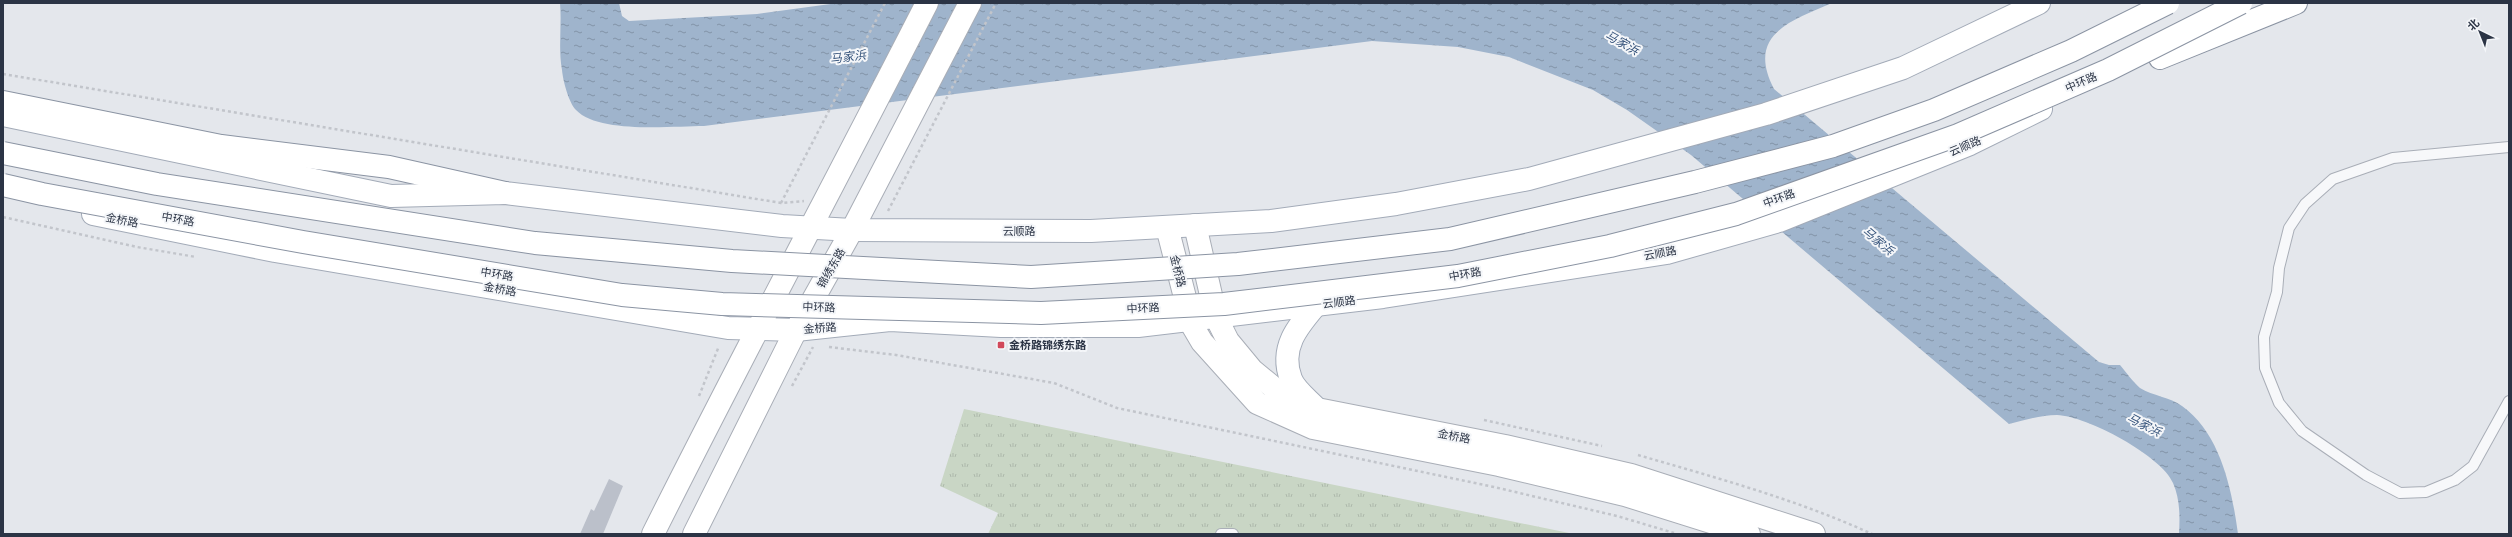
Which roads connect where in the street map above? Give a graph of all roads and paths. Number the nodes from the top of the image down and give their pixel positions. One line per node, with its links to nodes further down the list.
1 (885, 3): 22 (path)
2 (927, 3): 21 (main road)
3 (970, 3): 19 (main road, 锦绣东路)
4 (996, 3): 17 (path)
5 (2039, 3): 24 (main road, 云顺路)
6 (2168, 3): 15 (main road, bridge)
7 (2241, 3): 16 (main road, 中环路, bridge)
8 (2273, 3): 10 (main road, 云顺路)
9 (2296, 3): 10 (main road)
10 (2160, 58): 31 (main road, 云顺路)
11 (3, 74): 22 (path)
12 (3, 102): 18 (main road)
13 (3, 115): 18 (main road)
14 (2509, 147): 43 (lane)
15 (3, 153)
16 (3, 185)
17 (900, 191): 19 (path); 29 (path)
18 (504, 193): 25 (main road)
19 (871, 194): 28 (main road, 锦绣东路)
20 (3, 196): 35 (main road, 金桥路)
21 (827, 198): 22 (path); 26 (main road)
22 (781, 203): 25 (path)
23 (3, 217): 30 (path)
24 (1194, 225): 27 (main road, 云顺路); 32 (main road, 金桥路)
25 (782, 226): 26 (main road)
26 (812, 227): 28 (main road); 37 (main road)
27 (1167, 227): 29 (main road, 云顺路); 33 (main road, 金桥路)
28 (852, 230): 29 (main road, 云顺路); 38 (main road, 锦绣东路)
29 (878, 230)
30 (200, 257)
31 (1316, 305): 32 (main road, 云顺路); 44 (main road)
32 (1216, 317): 33 (main road, 云顺路); 44 (main road, 金桥路)
33 (1190, 320): 34 (main road, 云顺路); 50 (main road, 金桥路)
34 (1001, 326): 36 (main road, 金桥路)
35 (728, 328): 37 (main road, 金桥路); 40 (path)
36 (819, 337): 38 (main road, 金桥路); 38 (path); 41 (path); 49 (path)
37 (751, 339): 38 (main road, 金桥路); 40 (path); 45 (main road)
38 (791, 339): 46 (main road, 锦绣东路)
39 (711, 347): 40 (path)
40 (718, 348): 42 (path)
41 (792, 387)
42 (698, 400)
43 (2509, 401)
44 (1317, 409): 51 (main road, 金桥路)
45 (653, 534)
46 (694, 534)
47 (1222, 534): 48 (lane)
48 (1234, 534)
49 (1678, 534)
50 (1749, 534)
51 (1814, 534)

